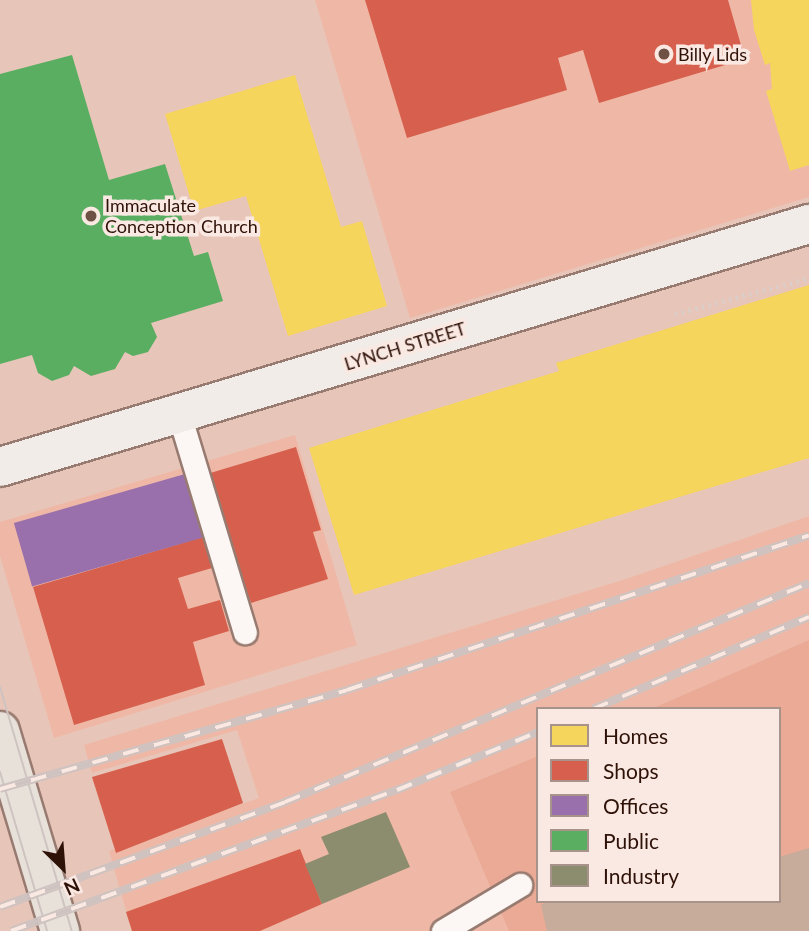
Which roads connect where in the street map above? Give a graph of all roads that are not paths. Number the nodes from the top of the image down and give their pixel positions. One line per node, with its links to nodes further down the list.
1 (809, 224): 2 (street, LYNCH STREET)
2 (179, 414): 3 (street, LYNCH STREET); 4 (lane)
3 (0, 467)
4 (245, 632)
5 (0, 731): 7 (main road)
6 (520, 885): 8 (lane)
7 (60, 931)
8 (443, 931)

